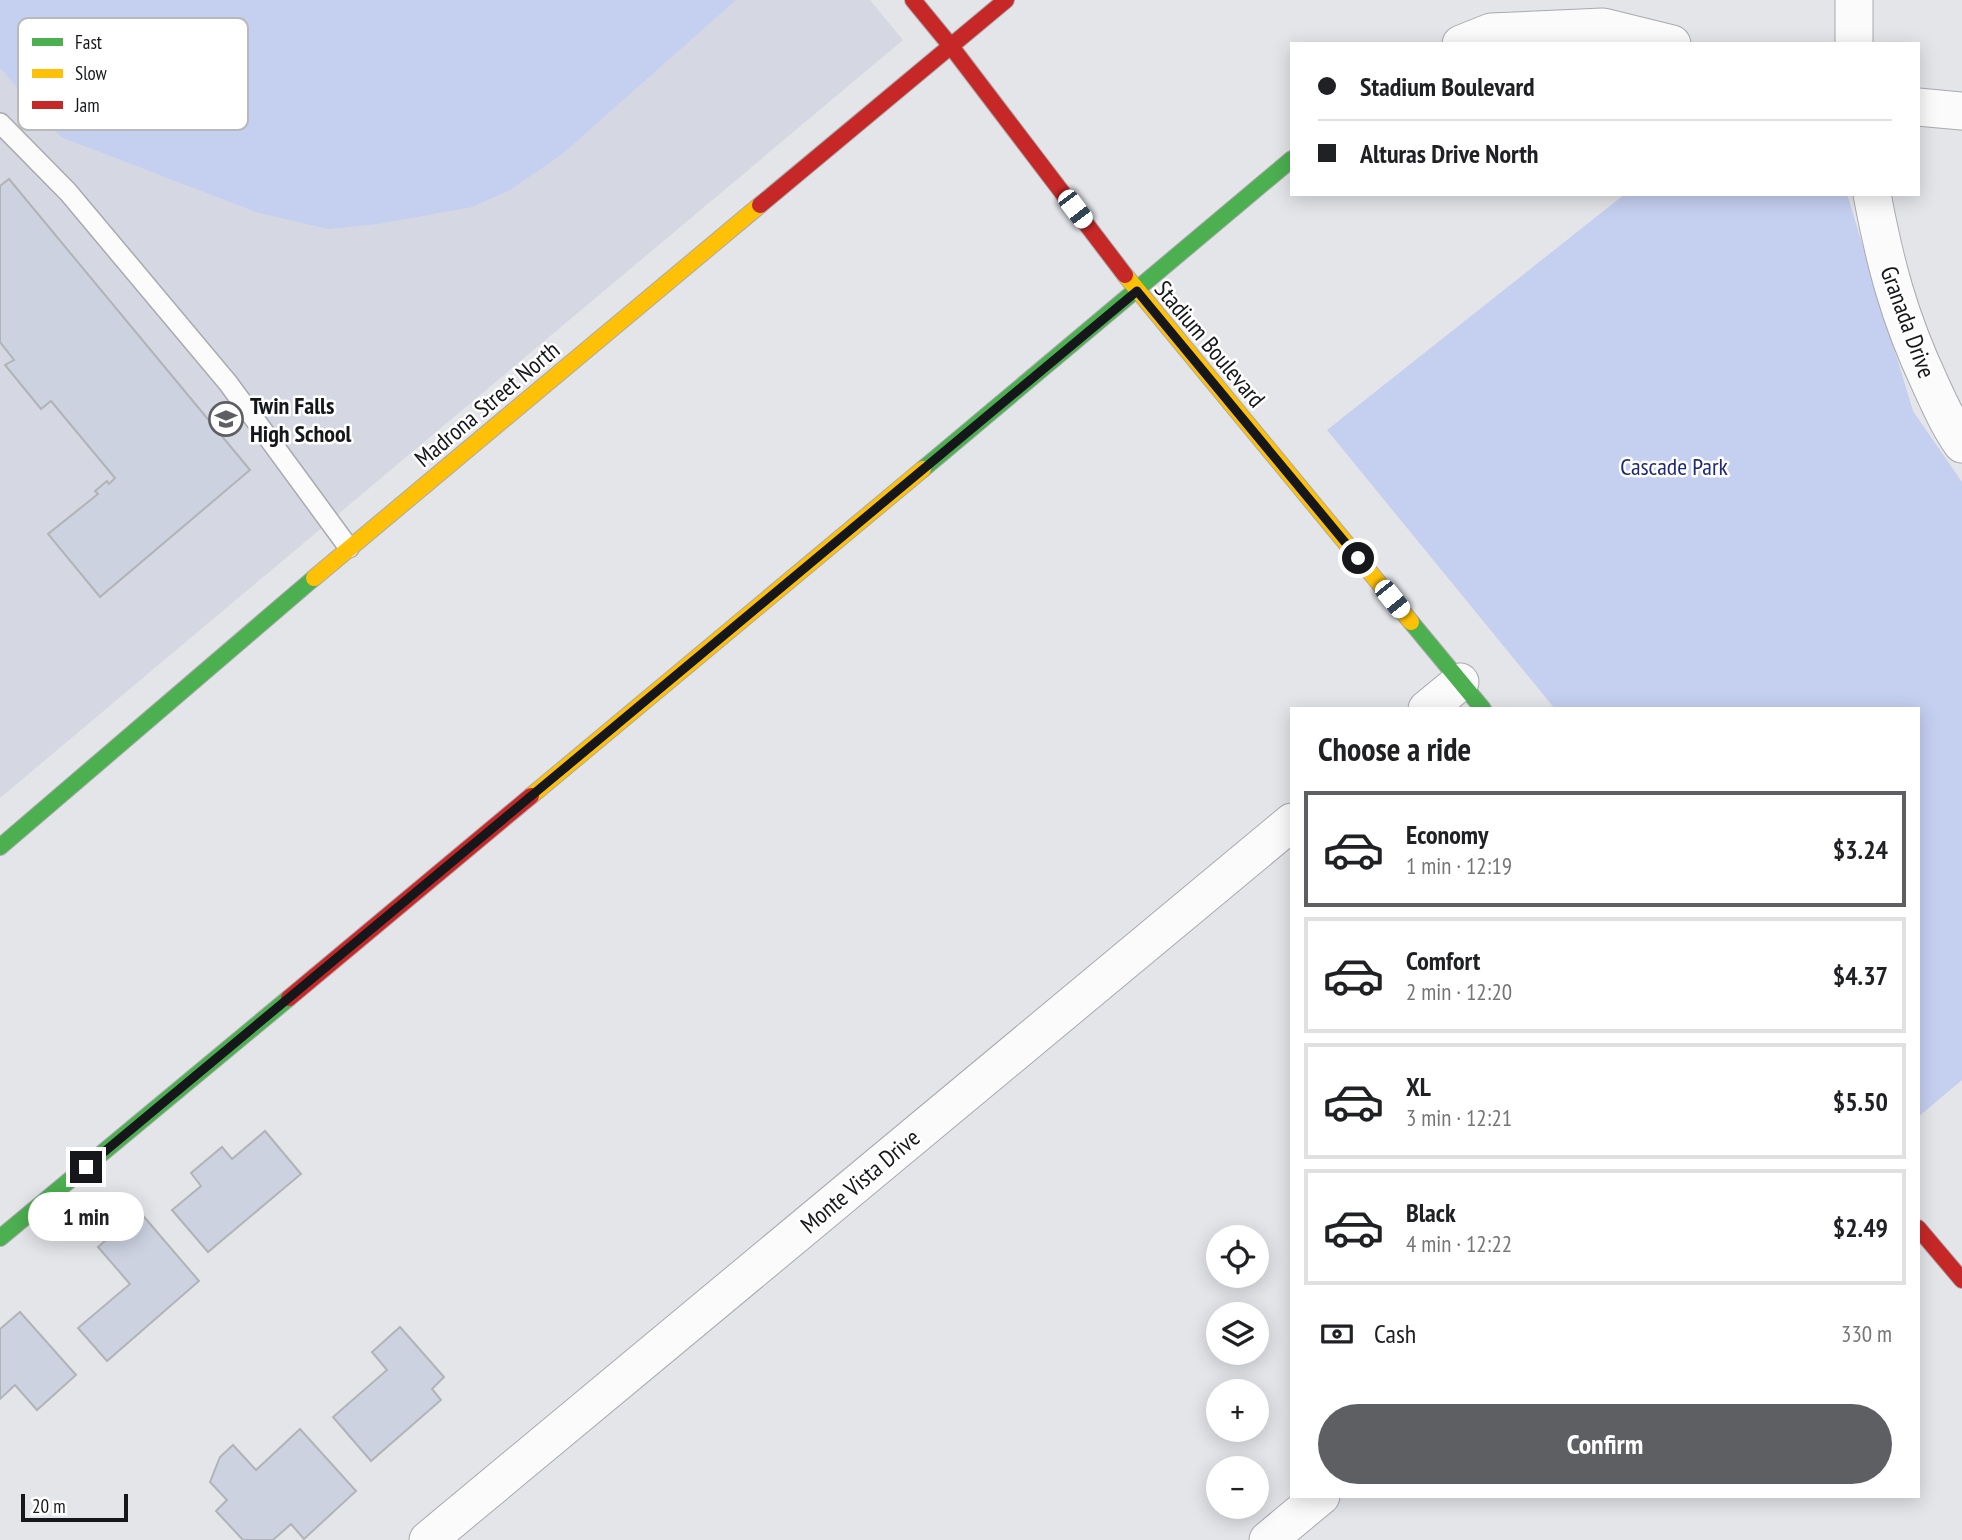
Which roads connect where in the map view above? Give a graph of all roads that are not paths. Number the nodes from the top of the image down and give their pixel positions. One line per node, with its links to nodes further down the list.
1 (913, 0): 7 (street, Stadium Boulevard)
2 (1006, 0): 7 (street, Madrona Street North)
3 (1854, 0): 6 (street)
4 (1466, 42): 5 (street)
5 (1664, 42)
6 (1854, 42)
7 (950, 45): 13 (street, Stadium Boulevard); 15 (street, Madrona Street North)
8 (1920, 107): 9 (street)
9 (1962, 111)
10 (0, 123): 15 (lane)
11 (1290, 161): 13 (street)
12 (1872, 196): 14 (street, Granada Drive)
13 (1137, 291): 16 (street, Stadium Boulevard); 21 (street)
14 (1962, 444)
15 (349, 548): 19 (street, Madrona Street North)
16 (1471, 695): 17 (street)
17 (1433, 707)
18 (1290, 823): 24 (street, Monte Vista Drive)
19 (0, 847)
20 (1920, 1230): 22 (street)
21 (0, 1238)
22 (1962, 1280)
23 (1319, 1498): 25 (street)
24 (428, 1540)
25 (1268, 1540)

